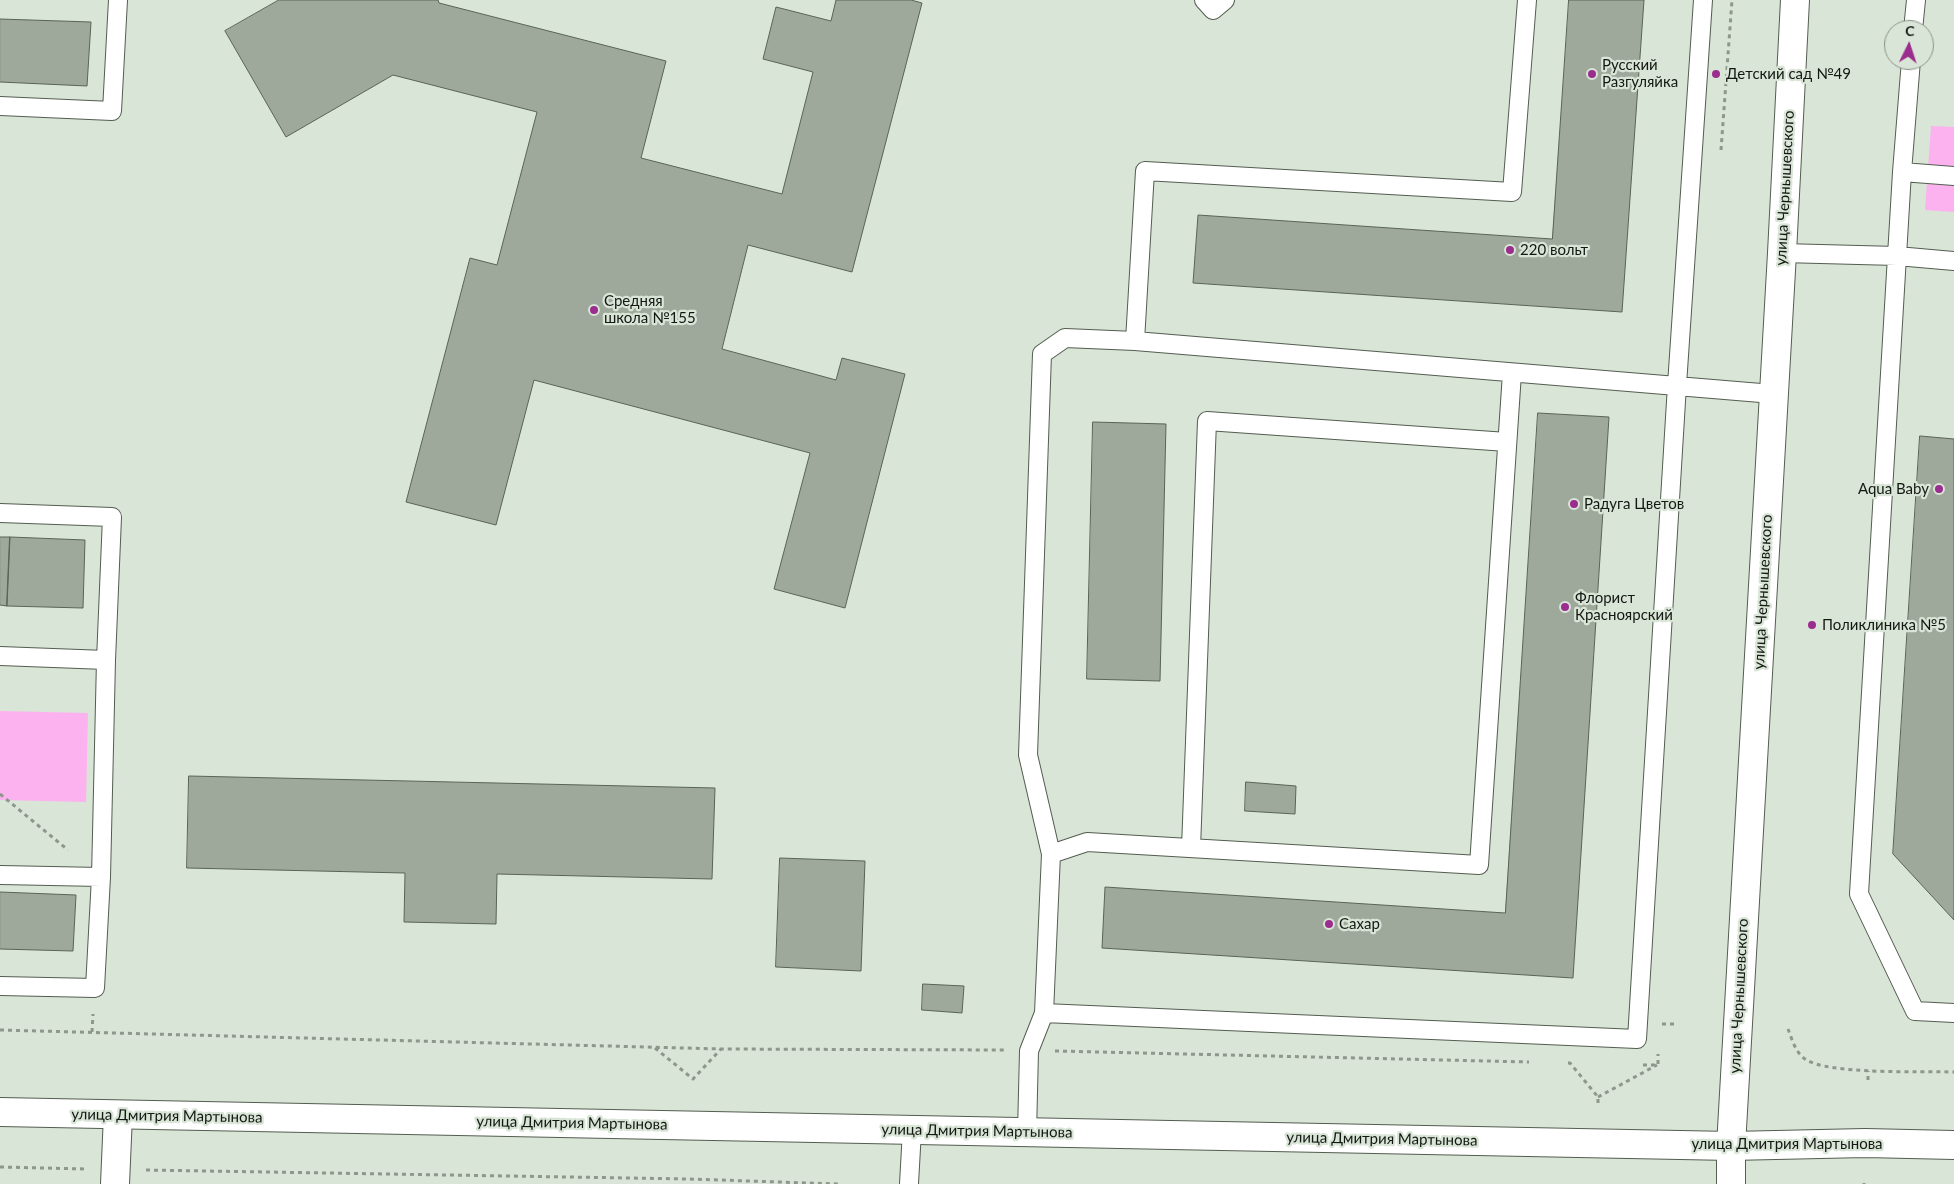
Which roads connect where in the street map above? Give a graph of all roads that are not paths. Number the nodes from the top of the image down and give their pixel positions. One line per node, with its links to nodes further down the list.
1 (118, 0): 10 (lane)
2 (1204, 0): 3 (lane)
3 (1225, 0)
4 (1527, 0): 16 (lane)
5 (1704, 0): 18 (lane)
6 (1795, 0): 13 (street, улица Чернышевского)
7 (1916, 0): 8 (lane)
8 (1914, 20)
9 (1910, 70): 11 (lane)
10 (0, 106)
11 (1902, 172): 12 (lane); 14 (lane)
12 (1954, 176)
13 (1782, 253): 14 (lane); 19 (street, улица Чернышевского)
14 (1897, 256): 15 (lane); 30 (lane)
15 (1954, 260)
16 (1135, 342): 17 (lane); 25 (lane)
17 (1512, 373): 18 (lane); 20 (lane)
18 (1677, 385): 19 (lane); 29 (lane)
19 (1773, 394): 36 (street, улица Чернышевского)
20 (1507, 442): 24 (lane); 24 (lane)
21 (0, 513): 23 (lane)
22 (0, 656): 23 (lane)
23 (106, 660): 27 (lane)
24 (1190, 848): 25 (lane)
25 (1051, 854): 29 (lane)
26 (0, 875): 27 (lane)
27 (101, 877): 28 (lane)
28 (0, 986)
29 (1044, 1013): 34 (lane)
30 (1954, 1013)
31 (0, 1112): 32 (street, улица Дмитрия Мартынова)
32 (118, 1115): 33 (street, улица Дмитрия Мартынова); 37 (street)
33 (912, 1130): 34 (street, улица Дмитрия Мартынова); 38 (lane)
34 (1027, 1132): 36 (street, улица Дмитрия Мартынова)
35 (1954, 1145): 36 (street, улица Дмитрия Мартынова)
36 (1731, 1146): 39 (street, улица Чернышевского)
37 (115, 1177)
38 (909, 1184)
39 (1731, 1184)

